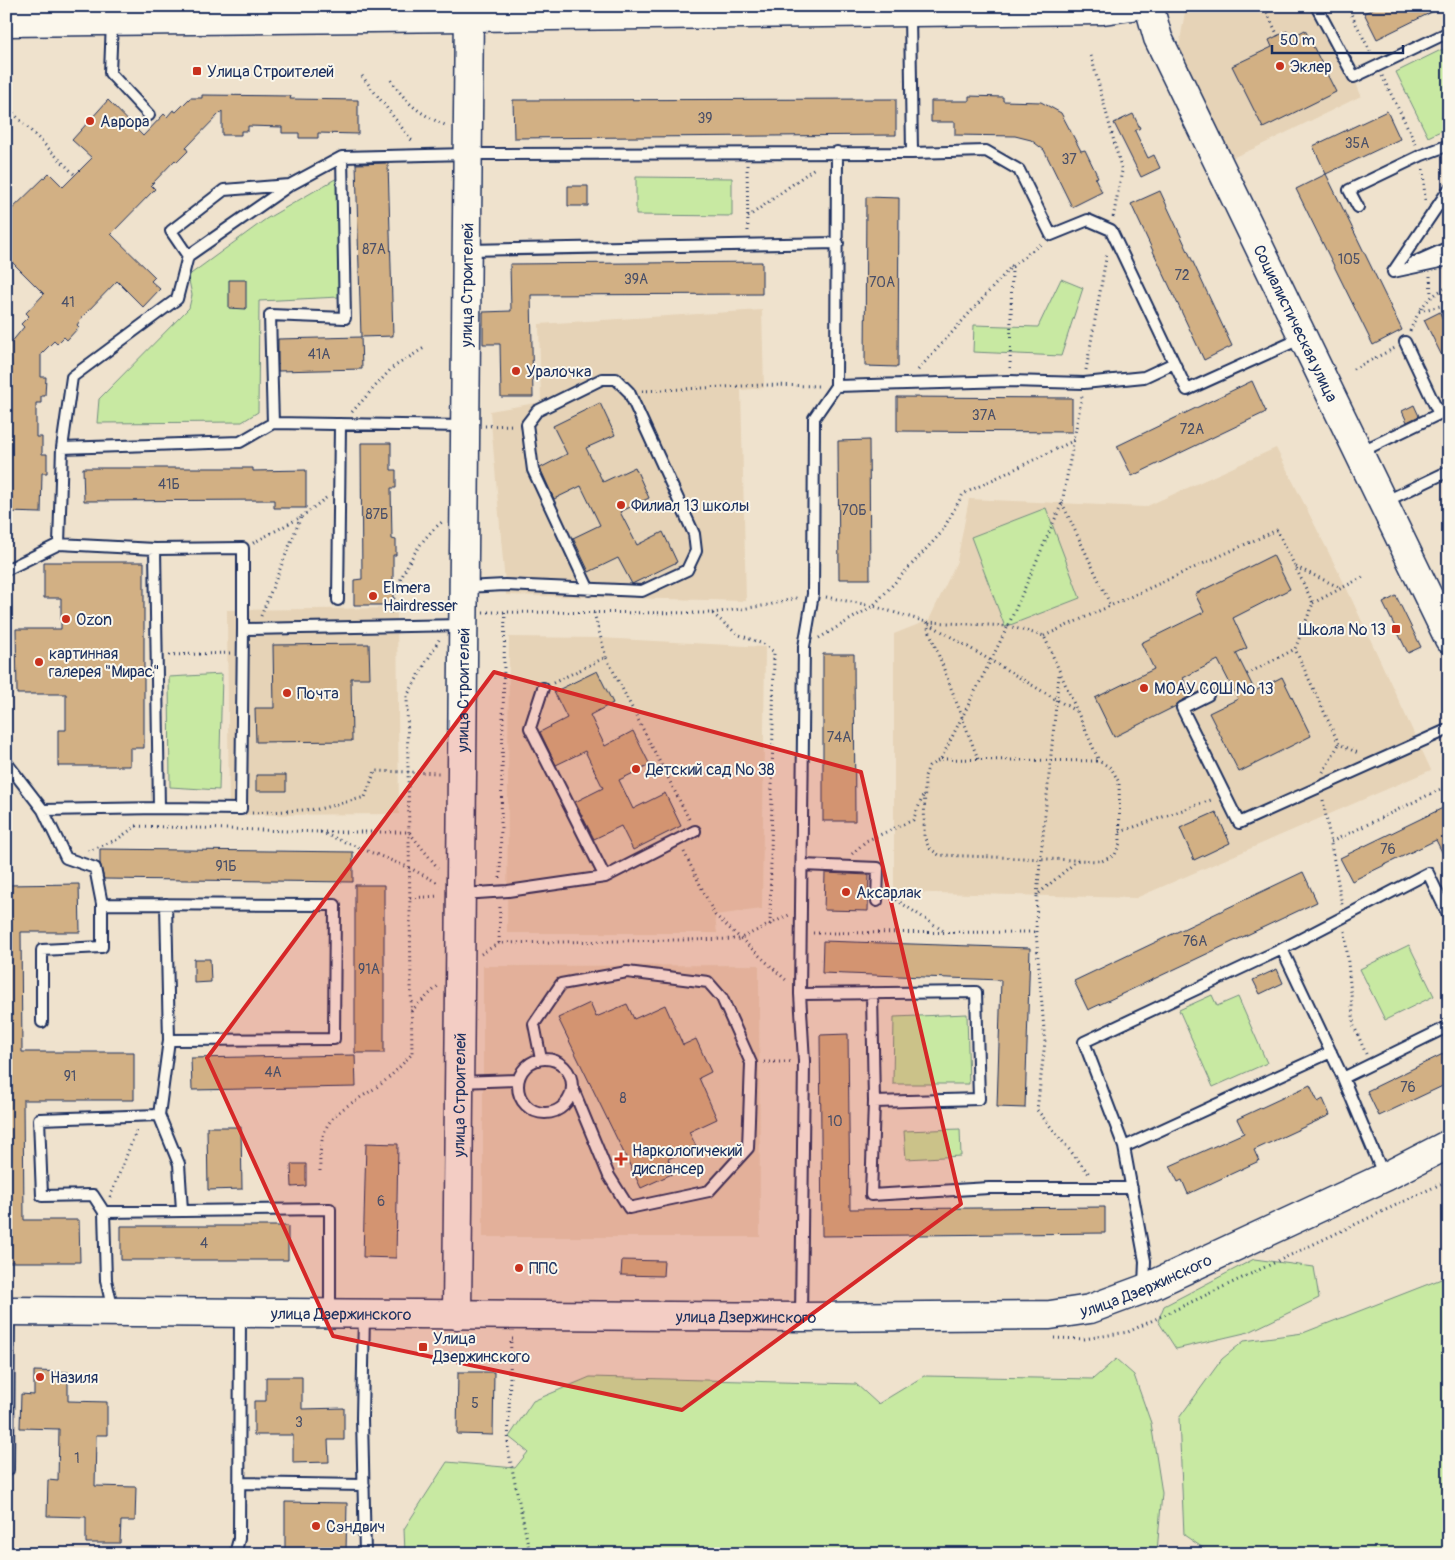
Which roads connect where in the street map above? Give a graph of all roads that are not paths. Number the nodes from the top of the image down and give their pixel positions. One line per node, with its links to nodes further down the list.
1 (1132, 6): 5 (main road)
2 (1149, 6): 24 (main road, Социалистическая улица)
3 (1316, 6): 8 (lane)
4 (469, 11): 5 (main road); 6 (main road); 13 (main road, улица Строителей)
5 (910, 13): 12 (lane)
6 (112, 20): 7 (main road); 9 (lane)
7 (6, 22)
8 (1449, 32)
9 (149, 115)
10 (1449, 145): 17 (lane)
11 (837, 152): 12 (lane); 13 (lane); 18 (lane)
12 (912, 153): 26 (lane)
13 (458, 155): 14 (lane); 20 (main road, улица Строителей)
14 (342, 158): 15 (lane); 28 (lane)
15 (290, 185): 21 (lane); 21 (lane)
16 (1449, 189): 23 (lane)
17 (1358, 207)
18 (838, 243): 20 (lane); 27 (lane)
19 (1449, 248): 23 (lane)
20 (467, 250): 30 (main road, улица Строителей)
21 (188, 256): 31 (lane)
22 (1449, 260): 23 (lane)
23 (1393, 272)
24 (1304, 337): 26 (lane); 32 (main road, Социалистическая улица)
25 (1405, 342): 32 (lane)
26 (1174, 363): 27 (lane)
27 (836, 386): 50 (lane)
28 (273, 423): 29 (lane); 31 (lane)
29 (340, 424): 30 (lane); 39 (lane)
30 (474, 426): 40 (main road, улица Строителей)
31 (62, 448): 35 (lane)
32 (1359, 452): 34 (main road, Социалистическая улица)
33 (1449, 471): 34 (lane)
34 (1383, 503): 42 (main road, Социалистическая улица)
35 (59, 544): 36 (lane); 37 (lane)
36 (155, 549): 41 (lane); 47 (lane)
37 (6, 570)
38 (589, 590): 38 (lane); 40 (lane)
39 (338, 600)
40 (460, 613): 41 (lane); 52 (main road, улица Строителей)
41 (243, 628): 47 (lane)
42 (1449, 639)
43 (543, 688): 51 (lane)
44 (1208, 694): 45 (lane)
45 (1449, 729)
46 (6, 762): 48 (lane)
47 (159, 808): 48 (lane)
48 (43, 810): 54 (lane)
49 (694, 831): 51 (lane)
50 (802, 865): 53 (lane); 59 (lane)
51 (605, 877): 52 (lane)
52 (461, 894): 67 (main road, улица Строителей)
53 (877, 901)
54 (102, 904): 55 (lane); 60 (lane)
55 (166, 904): 62 (lane); 62 (lane)
56 (1449, 917): 57 (lane)
57 (1282, 949): 63 (lane); 72 (lane)
58 (872, 993): 59 (lane); 69 (lane); 69 (lane)
59 (800, 994): 84 (lane)
60 (42, 1022)
61 (1449, 1026): 65 (lane)
62 (169, 1040): 70 (lane)
63 (1330, 1052): 65 (lane); 72 (lane)
64 (541, 1059): 66 (lane); 68 (lane); 68 (lane)
65 (1343, 1078): 73 (lane)
66 (518, 1080): 67 (lane); 68 (lane)
67 (459, 1082): 83 (main road, улица Строителей)
68 (573, 1089)
69 (874, 1102): 74 (lane)
70 (159, 1115): 75 (lane); 76 (lane)
71 (1449, 1144): 73 (main road, улица Дзержинского)
72 (1124, 1147): 74 (lane)
73 (1385, 1177): 77 (main road, улица Дзержинского)
74 (1132, 1188): 77 (lane)
75 (182, 1210): 76 (lane); 81 (lane)
76 (104, 1212): 79 (lane)
77 (1144, 1289): 84 (main road, улица Дзержинского)
78 (8, 1311): 79 (main road, улица Дзержинского); 85 (lane)
79 (113, 1312): 80 (main road, улица Дзержинского)
80 (240, 1313): 81 (main road, улица Дзержинского); 86 (lane)
81 (330, 1314): 82 (main road, улица Дзержинского)
82 (364, 1314): 83 (main road, улица Дзержинского); 87 (lane)
83 (457, 1315): 84 (main road, улица Дзержинского)
84 (801, 1317)
85 (6, 1470)
86 (239, 1483): 87 (lane); 88 (lane)
87 (364, 1485): 89 (lane)
88 (235, 1554)
89 (365, 1554)

